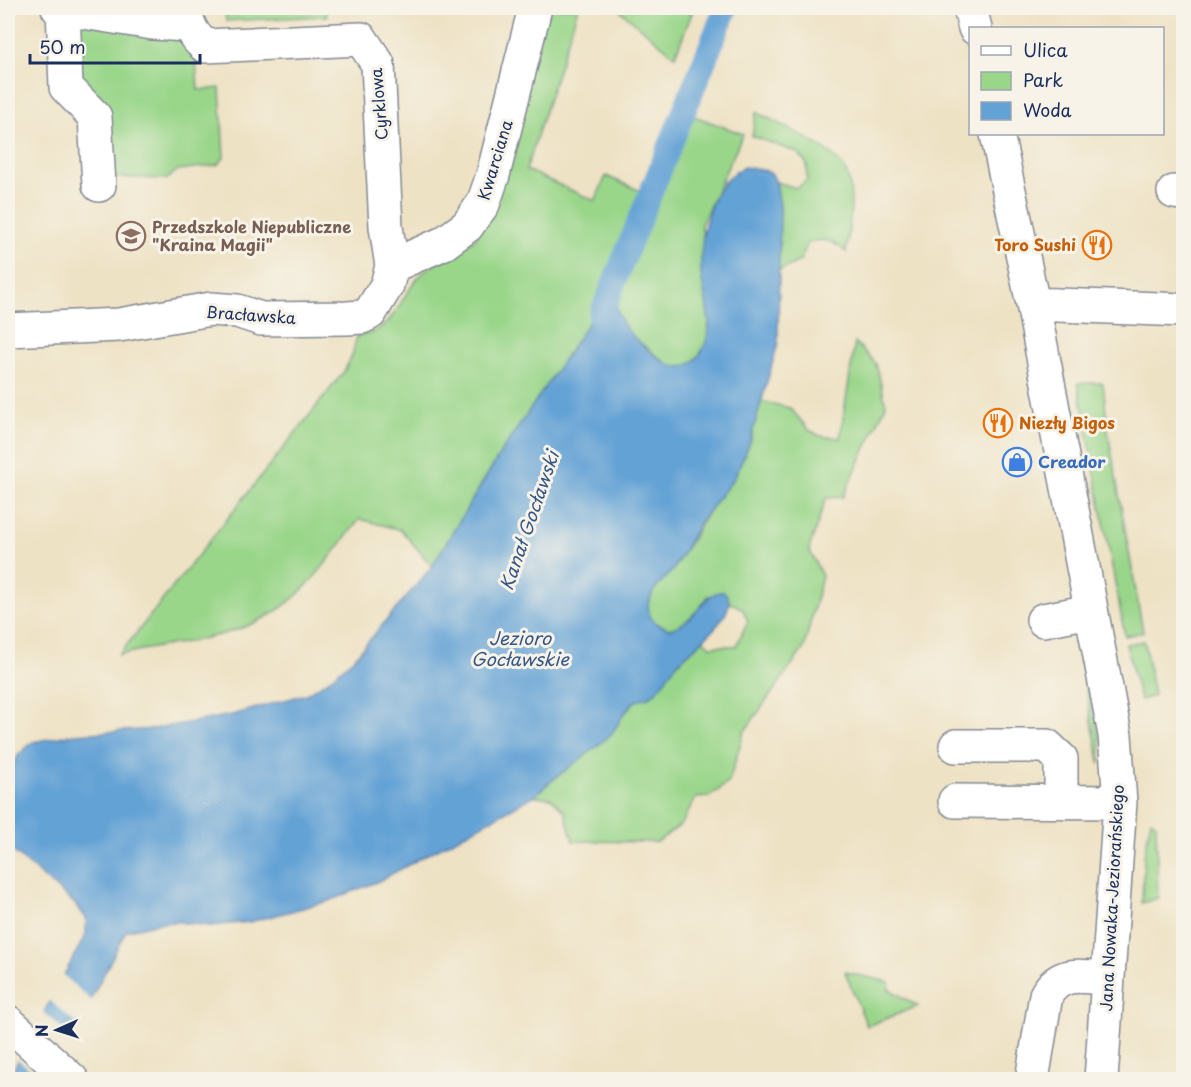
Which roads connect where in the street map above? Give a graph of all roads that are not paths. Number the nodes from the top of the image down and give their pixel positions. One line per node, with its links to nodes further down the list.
1 (58, 8): 2 (street)
2 (63, 8): 5 (street); 8 (street)
3 (535, 8): 9 (street, Kwarciana)
4 (970, 8): 6 (street)
5 (187, 16): 9 (street, Cyrklowa)
6 (975, 27)
7 (997, 135): 10 (street, Jana Nowaka-Jeziorańskiego)
8 (99, 185)
9 (392, 266): 12 (street, Bracławska)
10 (1033, 304): 11 (street); 13 (street, Jana Nowaka-Jeziorańskiego)
11 (1184, 310)
12 (8, 330)
13 (1091, 611): 14 (street); 18 (street, Jana Nowaka-Jeziorańskiego)
14 (1043, 620)
15 (956, 746): 16 (street)
16 (1060, 800): 17 (street); 18 (street)
17 (955, 801)
18 (1120, 802): 19 (street, Jana Nowaka-Jeziorańskiego)
19 (1108, 979): 22 (street); 23 (street, Jana Nowaka-Jeziorańskiego)
20 (8, 1022): 21 (street)
21 (72, 1080)
22 (1032, 1080)
23 (1101, 1080)

